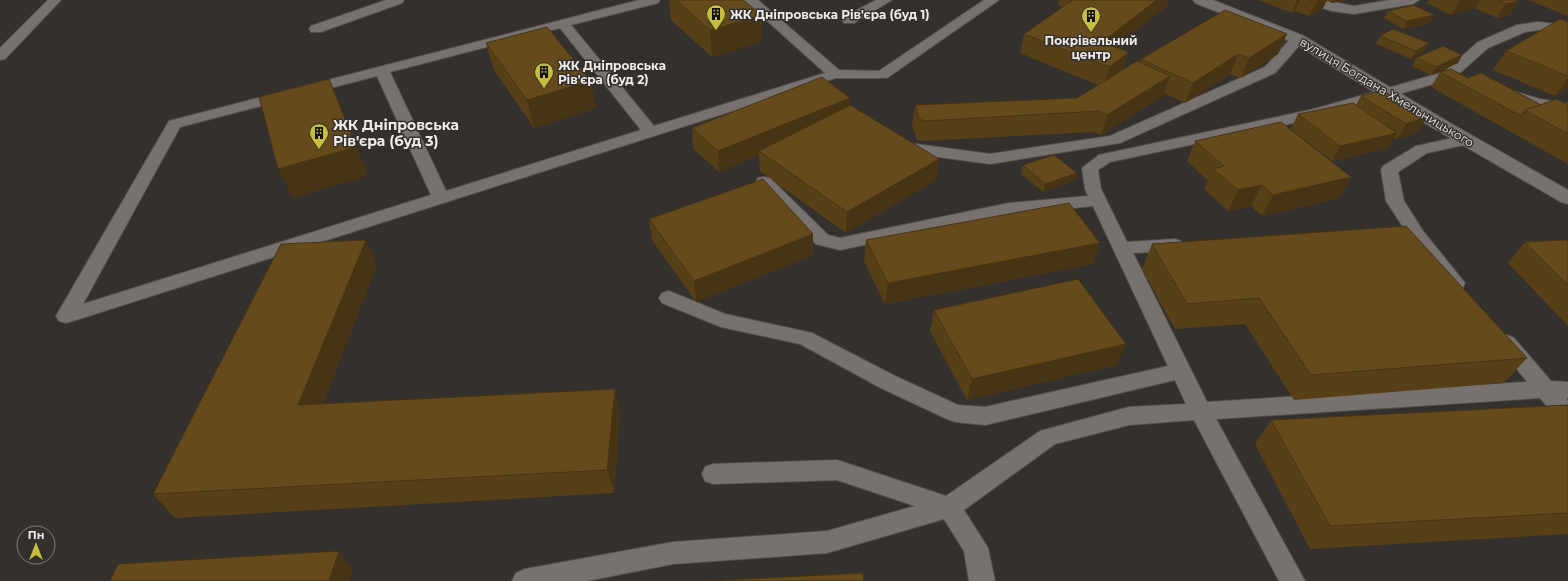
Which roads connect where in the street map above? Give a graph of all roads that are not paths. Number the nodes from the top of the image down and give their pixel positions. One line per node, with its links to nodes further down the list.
1 (55, 0): 15 (lane)
2 (398, 0): 12 (lane)
3 (654, 0): 11 (lane)
4 (750, 0): 17 (lane)
5 (886, 0): 10 (lane)
6 (994, 0): 17 (lane)
7 (1200, 0): 14 (main road, вулиця Богдана Хмельницького)
8 (1310, 0): 9 (lane)
9 (1413, 0)
10 (850, 20)
11 (563, 24): 16 (lane); 21 (lane)
12 (316, 29)
13 (1568, 33): 19 (lane)
14 (1298, 39): 19 (main road, вулиця Богдана Хмельницького); 23 (lane)
15 (0, 56)
16 (382, 70): 25 (lane); 25 (lane)
17 (835, 74): 21 (lane)
18 (1496, 90): 20 (lane)
19 (1387, 92): 22 (main road, вулиця Богдана Хмельницького); 27 (lane)
20 (1568, 109)
21 (651, 132): 25 (lane)
22 (1466, 140): 26 (main road, вулиця Богдана Хмельницького); 30 (lane)
23 (916, 149)
24 (764, 182): 27 (lane)
25 (441, 198)
26 (1568, 198)
27 (1098, 200): 29 (lane)
28 (1191, 245): 29 (lane)
29 (1121, 248): 33 (lane)
30 (1466, 295)
31 (669, 298): 33 (lane)
32 (1496, 330): 34 (lane)
33 (1181, 371): 36 (lane)
34 (1545, 390): 35 (lane); 36 (lane); 37 (lane)
35 (1568, 390)
36 (1200, 411): 39 (lane); 42 (lane)
37 (1568, 416)
38 (713, 474): 39 (lane)
39 (949, 507): 40 (lane); 41 (lane)
40 (525, 581)
41 (982, 581)
42 (1292, 581)

